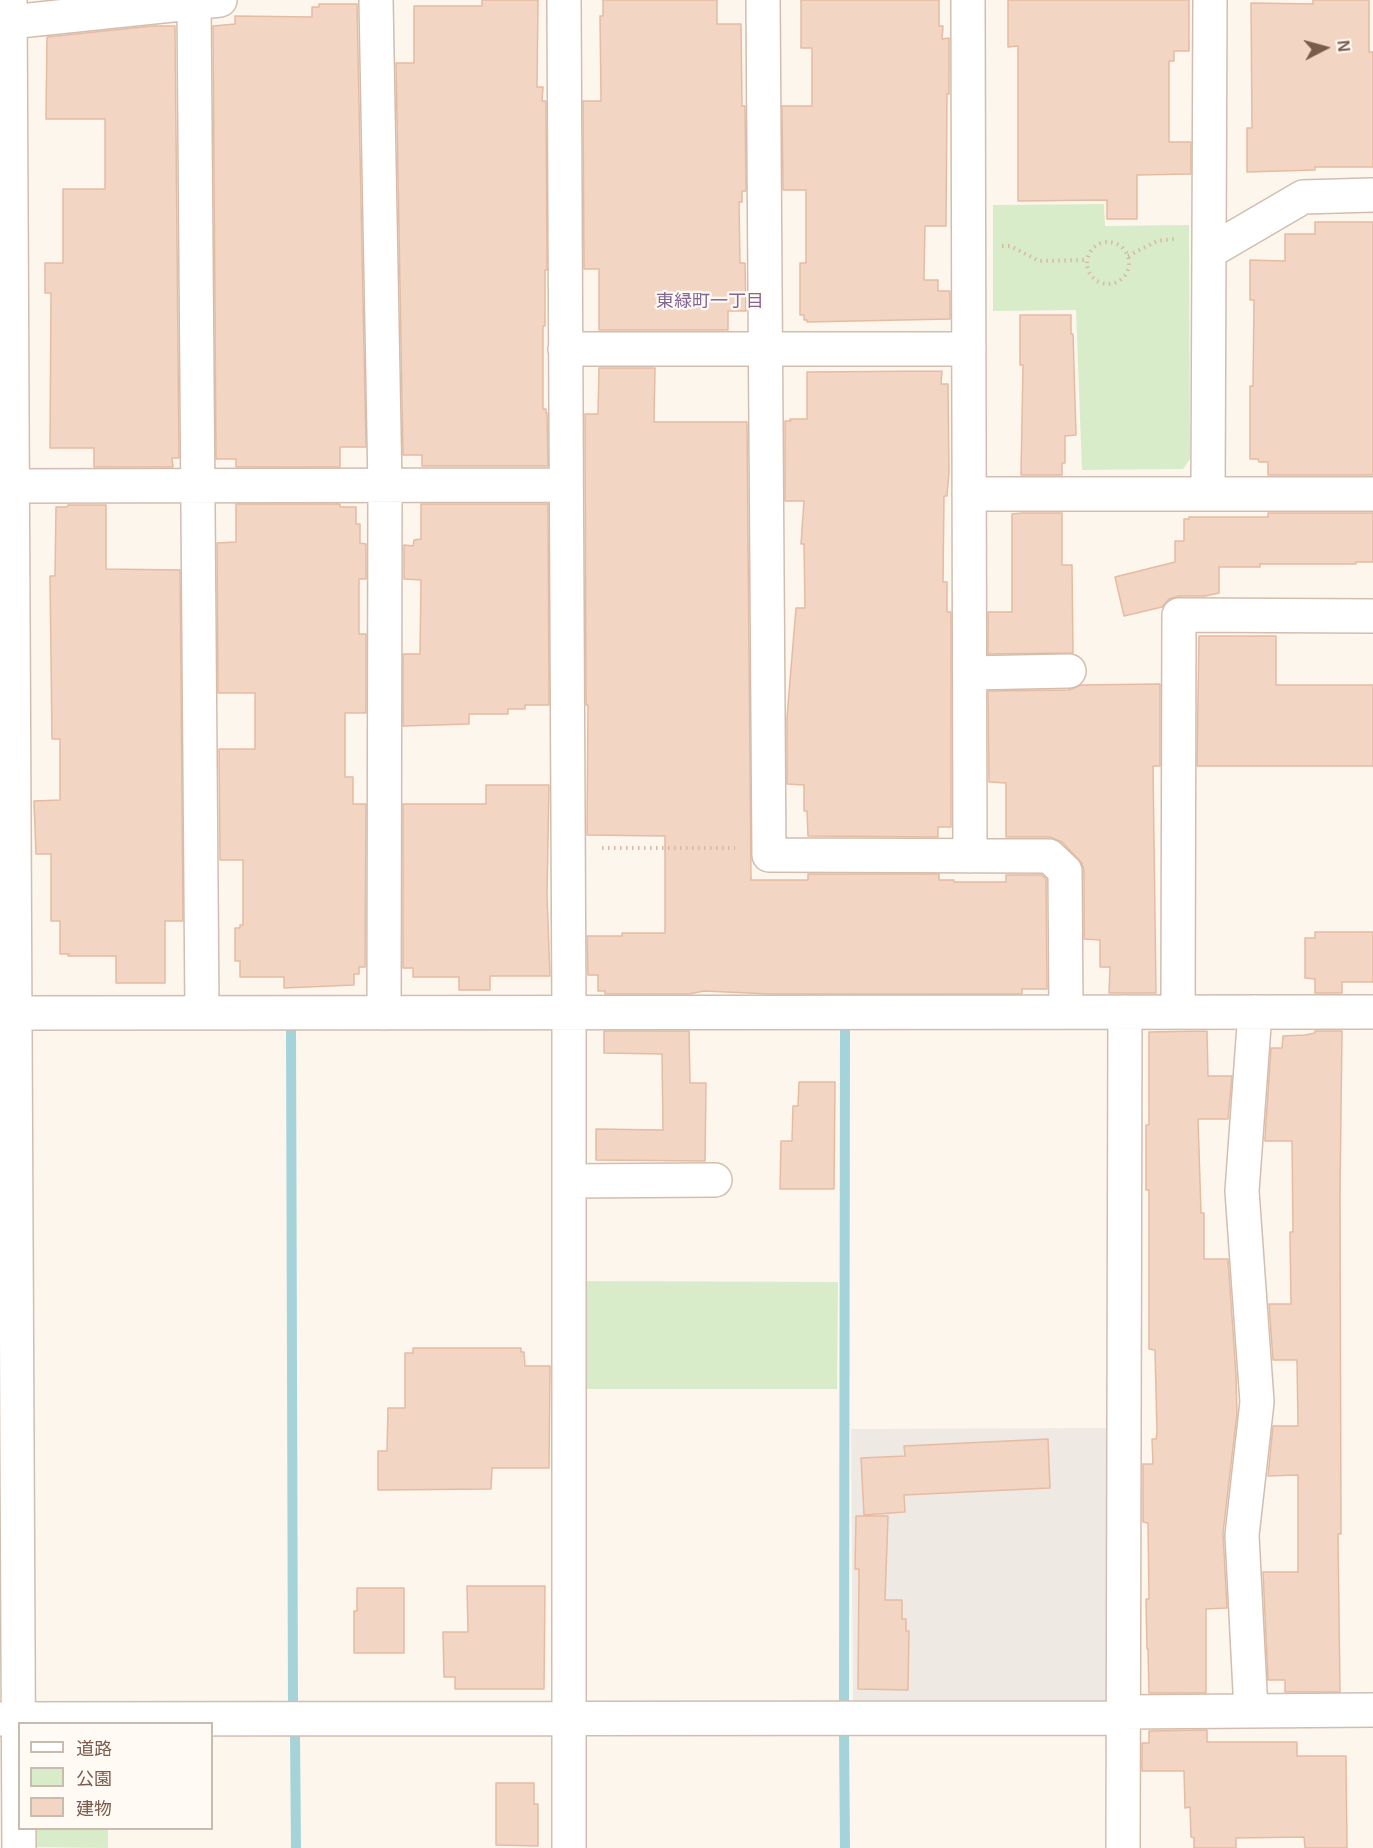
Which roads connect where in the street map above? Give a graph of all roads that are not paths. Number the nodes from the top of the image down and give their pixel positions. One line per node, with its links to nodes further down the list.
1 (376, 0): 16 (street)
2 (564, 0): 10 (street)
3 (763, 0): 11 (street)
4 (968, 0): 12 (street)
5 (1210, 0): 9 (street)
6 (207, 1): 7 (street); 15 (street)
7 (7, 15): 14 (street)
8 (1373, 195): 9 (street)
9 (1209, 244): 18 (street)
10 (565, 349): 11 (street); 13 (street)
11 (766, 349): 12 (street); 23 (street)
12 (969, 349): 17 (street)
13 (565, 485): 16 (street); 26 (street)
14 (6, 486): 15 (street); 24 (street)
15 (198, 486): 16 (street); 25 (street)
16 (385, 486): 32 (street)
17 (969, 494): 18 (street); 22 (street)
18 (1208, 494): 19 (street)
19 (1373, 494)
20 (1373, 616): 29 (street)
21 (1069, 671): 22 (street)
22 (970, 673): 23 (street)
23 (970, 856): 27 (street)
24 (7, 1012): 25 (street); 38 (street)
25 (202, 1012): 32 (street)
26 (568, 1012): 27 (street); 32 (street); 34 (street)
27 (1066, 1012): 28 (street)
28 (1125, 1012): 29 (street); 37 (street)
29 (1178, 1012): 30 (street)
30 (1255, 1012): 31 (street); 36 (street)
31 (1373, 1012)
32 (384, 1013)
33 (715, 1180): 34 (street)
34 (569, 1181): 39 (street)
35 (1373, 1710): 36 (street)
36 (1251, 1711): 37 (street)
37 (1123, 1715): 39 (street); 42 (street)
38 (10, 1719): 39 (street); 40 (street)
39 (569, 1719): 41 (street)
40 (19, 1848)
41 (569, 1848)
42 (1123, 1848)

